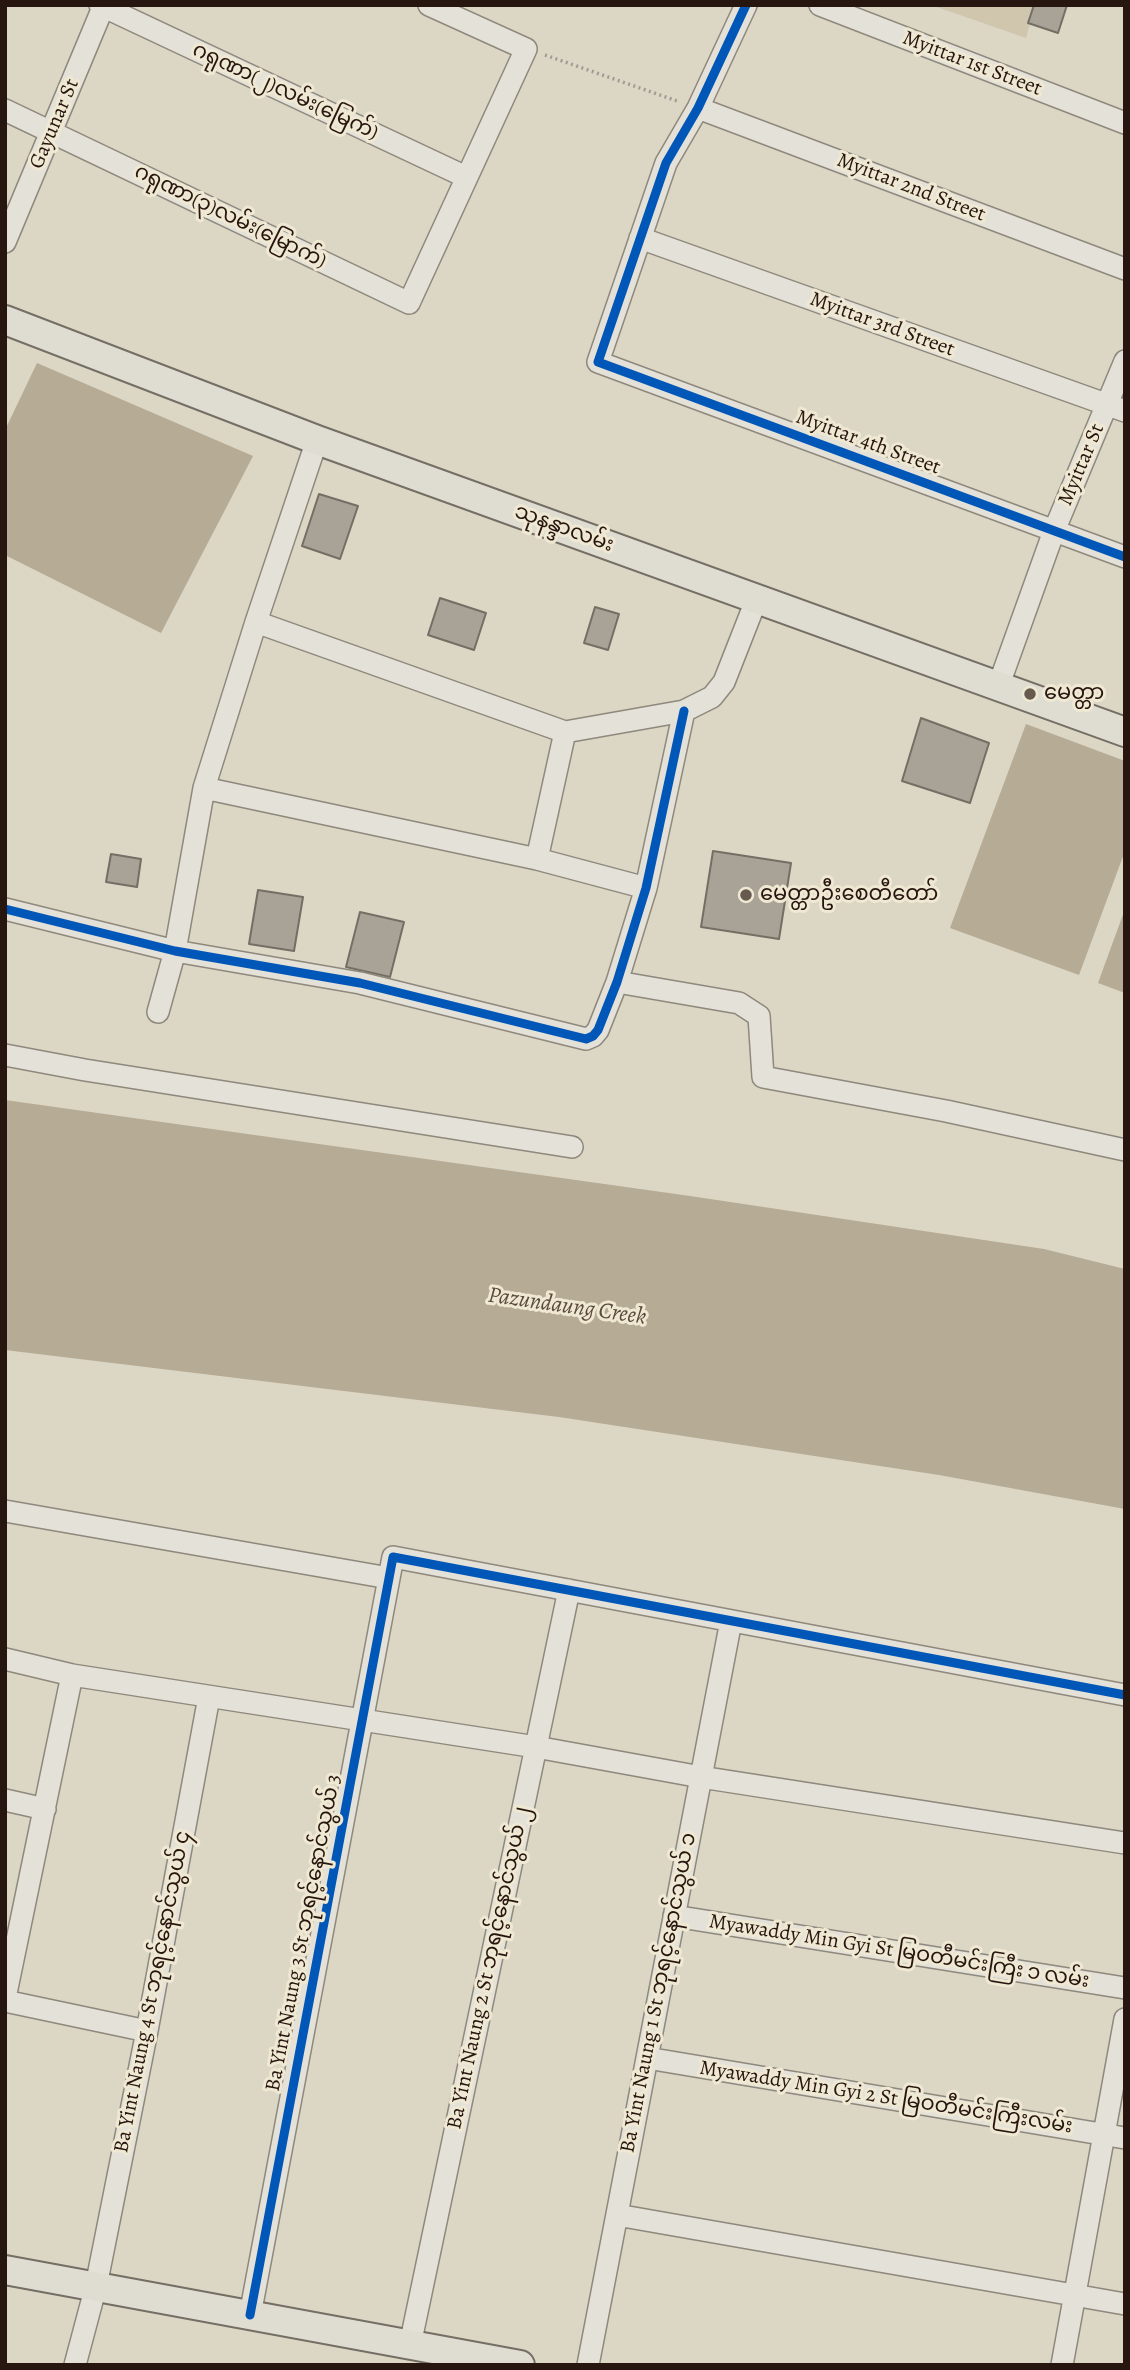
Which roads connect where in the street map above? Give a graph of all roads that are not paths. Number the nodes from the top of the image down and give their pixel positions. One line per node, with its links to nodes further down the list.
1 (429, 5): 9 (street)
2 (747, 5): 5 (street)
3 (820, 5): 7 (street, Myittar 1st Street)
4 (102, 6): 8 (street, Gayunar St); 9 (street, ဂရုဏာ(၂)လမ်း(မြေက်))
5 (698, 108): 10 (street); 12 (street, Myittar 2nd Street)
6 (5, 110): 8 (street, ဂရုဏာ(၃)လမ်း(မြောက်))
7 (1125, 123)
8 (51, 132): 9 (street, ဂရုဏာ(၃)လမ်း(မြောက်)); 11 (street, Gayunar St)
9 (466, 177)
10 (640, 238): 15 (street, Myittar 3rd Street); 17 (street, Myittar 4th Street)
11 (5, 242)
12 (1125, 269)
13 (5, 320): 16 (main road, သုနန္ဒာလမ်း)
14 (1125, 362): 15 (street, Myittar St)
15 (1116, 408): 17 (street, Myittar St)
16 (317, 440): 19 (main road, သုနန္ဒာလမ်း); 20 (street)
17 (1054, 531): 18 (street, Myittar 4th Street); 21 (street, Myittar St)
18 (1125, 557)
19 (757, 598): 21 (main road, သုနန္ဒာလမ်း); 22 (street)
20 (256, 622): 23 (street); 25 (street)
21 (998, 687): 24 (main road, သုနန္ဒာလမ်း)
22 (684, 711): 23 (street); 27 (street)
23 (565, 732): 26 (street)
24 (1125, 732)
25 (204, 788): 26 (street); 29 (street)
26 (537, 859): 27 (street)
27 (646, 888): 30 (street)
28 (5, 909): 29 (street)
29 (175, 951): 30 (street); 31 (street)
30 (617, 982): 34 (street)
31 (159, 1012)
32 (5, 1055): 33 (street)
33 (572, 1147)
34 (1125, 1150)
35 (5, 1511): 36 (street)
36 (389, 1578): 37 (street, Ba Yint Naung 3 St ဘုရင့်နောင်သွယ် 3); 43 (street, Ba Yint Naung 3 St ဘုရင့်နောင်သွယ် 3)
37 (569, 1590): 38 (street); 44 (street, Ba Yint Naung 2 St ဘုရင့်နောင်သွယ် ၂)
38 (731, 1620): 41 (street); 45 (street, Ba Yint Naung 1 St ဘုရင့်နောင်သွယ် ၁)
39 (5, 1659): 40 (street)
40 (72, 1675): 42 (street); 47 (street)
41 (1125, 1695)
42 (209, 1697): 43 (street); 53 (street, Ba Yint Naung 4 St ဘုရင့်နောင်သွယ် ၄)
43 (362, 1719): 44 (street); 61 (street, Ba Yint Naung 3 St ဘုရင့်နောင်သွယ် 3)
44 (536, 1747): 45 (street); 62 (street, Ba Yint Naung 2 St ဘုရင့်နောင်သွယ် ၂)
45 (701, 1777): 48 (street); 49 (street, Ba Yint Naung 1 St ဘုရင့်နောင်သွယ် ၁)
46 (5, 1800): 47 (street)
47 (45, 1809): 51 (street)
48 (1125, 1843)
49 (674, 1916): 50 (street, Myawaddy Min Gyi St မြဝတီမင်းကြီး ၁ လမ်း); 54 (street, Ba Yint Naung 1 St ဘုရင့်နောင်သွယ် ၁)
50 (1125, 1988)
51 (5, 2000): 53 (street)
52 (1125, 2019): 55 (street)
53 (147, 2031): 58 (street, Ba Yint Naung 4 St ဘုရင့်နောင်သွယ် ၄)
54 (647, 2058): 55 (street, Myawaddy Min Gyi 2 St မြဝတီမင်းကြီးလမ်း); 56 (street, Ba Yint Naung 1 St ဘုရင့်နောင်သွယ် ၁)
55 (1114, 2136): 59 (street)
56 (617, 2215): 59 (street); 65 (street, Ba Yint Naung 1 St ဘုရင့်နောင်သွယ် ၁)
57 (5, 2270): 58 (main road)
58 (96, 2286): 61 (main road); 63 (street, Ba Yint Naung 4 St ဘုရင့်နောင်သွယ် ၄)
59 (1075, 2295): 60 (street); 66 (street)
60 (1125, 2304)
61 (250, 2315): 62 (main road)
62 (410, 2345): 64 (main road)
63 (75, 2365)
64 (520, 2365)
65 (588, 2365)
66 (1062, 2365)

